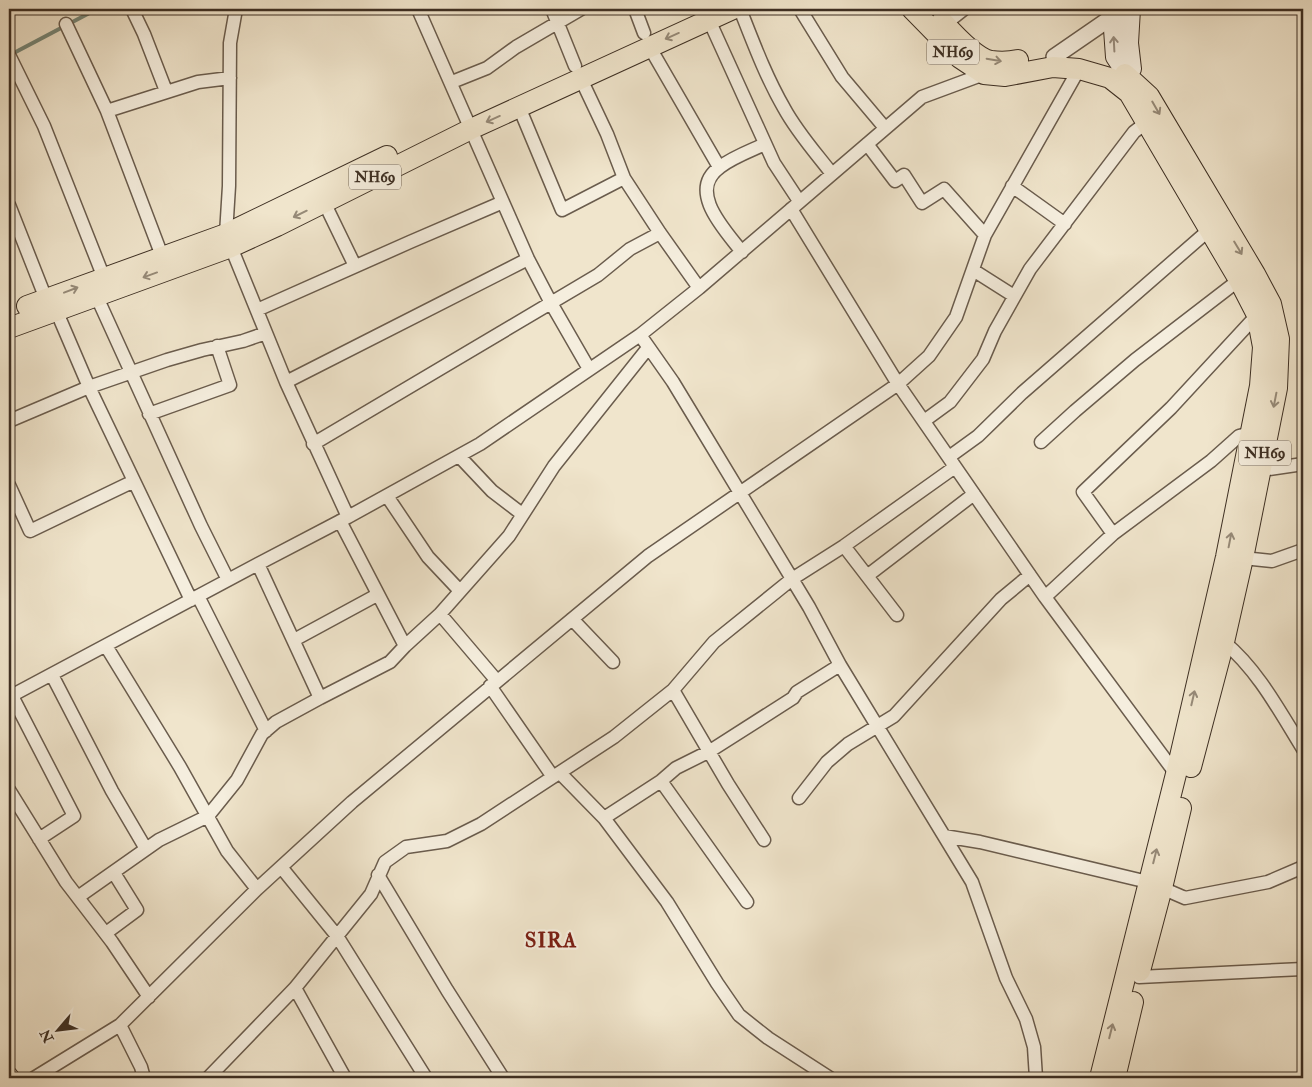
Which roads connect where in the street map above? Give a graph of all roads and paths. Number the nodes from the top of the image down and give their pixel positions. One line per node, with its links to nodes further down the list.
1 (132, 9): 27 (street)
2 (236, 9): 25 (street)
3 (418, 9): 26 (street)
4 (552, 9): 15 (street)
5 (581, 9): 15 (street)
6 (634, 9): 18 (street)
7 (733, 9): 14 (highway, NH69)
8 (740, 9): 36 (street)
9 (800, 9): 32 (street)
10 (912, 9): 23 (highway, NH69)
11 (931, 9): 17 (highway, NH69)
12 (964, 9): 17 (street)
13 (1120, 11): 20 (street); 24 (main road)
14 (704, 14): 18 (highway, NH69); 33 (street)
15 (558, 21): 22 (street); 26 (street)
16 (66, 24): 29 (street)
17 (945, 24): 20 (highway, NH69, one-way to 20)
18 (646, 40): 22 (highway, NH69); 35 (street)
19 (10, 55): 54 (street)
20 (1054, 57): 24 (highway, NH69)
21 (1079, 69): 23 (highway, NH69); 30 (highway, NH69); 38 (street)
22 (578, 73): 28 (highway, NH69); 31 (highway, NH69); 37 (street)
23 (984, 74): 32 (street)
24 (1127, 75): 81 (highway, NH69, one-way to 81)
25 (230, 78): 27 (street); 47 (street)
26 (452, 82): 31 (street)
27 (166, 91): 29 (street)
28 (519, 107): 31 (highway, NH69, one-way to 31); 37 (street)
29 (107, 112): 49 (street)
30 (1146, 122): 43 (street); 44 (highway, NH69)
31 (468, 123): 39 (highway, NH69); 40 (street); 47 (highway, NH69)
32 (885, 128): 34 (street)
33 (764, 144): 35 (street); 42 (street)
34 (867, 144): 36 (street); 46 (street)
35 (719, 167): 48 (street)
36 (832, 174): 42 (street)
37 (624, 178): 45 (street)
38 (1012, 186): 43 (street); 46 (street)
39 (324, 202): 47 (highway, NH69, one-way to 47); 51 (street)
40 (503, 202): 50 (street); 51 (street)
41 (9, 205): 58 (street)
42 (795, 205): 48 (street); 70 (street)
43 (1065, 224): 56 (street)
44 (1209, 230): 53 (highway, NH69); 79 (street)
45 (660, 233): 55 (street); 57 (street)
46 (985, 235): 52 (street)
47 (228, 240): 49 (highway, NH69); 54 (highway, NH69, one-way to 54); 59 (street)
48 (742, 252): 55 (street)
49 (162, 256): 54 (highway, NH69)
50 (528, 259): 57 (street); 69 (street)
51 (355, 266): 59 (street)
52 (973, 270): 56 (street); 70 (street)
53 (1239, 280): 61 (highway, NH69); 76 (street)
54 (100, 286): 58 (highway, NH69); 68 (street)
55 (699, 288): 64 (street)
56 (1014, 296): 73 (street)
57 (551, 303): 67 (street); 77 (street)
58 (51, 305): 60 (highway, NH69); 62 (highway, NH69); 71 (street)
59 (257, 310): 63 (street)
60 (9, 313)
61 (1257, 315): 75 (highway, NH69); 89 (street)
62 (9, 328)
63 (266, 332): 65 (street); 69 (street)
64 (640, 335): 66 (street); 67 (street)
65 (217, 346): 68 (street); 72 (street)
66 (648, 348): 84 (street); 87 (street)
67 (589, 369): 78 (street)
68 (132, 373): 71 (street); 72 (street)
69 (286, 382): 77 (street)
70 (898, 384): 73 (street); 84 (street)
71 (90, 387): 74 (street); 82 (street)
72 (149, 414): 97 (street)
73 (924, 421): 79 (street)
74 (9, 422)
75 (1251, 432): 89 (street); 120 (highway, NH69, one-way to 75)
76 (1041, 442)
77 (313, 444): 88 (street)
78 (459, 456): 86 (street); 87 (street)
79 (952, 462): 85 (street); 90 (street)
80 (1303, 464): 81 (street)
81 (1262, 470): 92 (highway, NH69)
82 (134, 480): 83 (street); 101 (street)
83 (9, 484)
84 (740, 494): 96 (street); 104 (street)
85 (974, 494): 94 (street); 95 (street)
86 (387, 496): 88 (street); 98 (street)
87 (522, 514): 98 (street)
88 (344, 519): 93 (street); 99 (street)
89 (1114, 534): 100 (street)
90 (844, 546): 95 (street); 96 (street)
91 (1303, 550): 92 (street)
92 (1243, 558): 106 (highway, NH69)
93 (258, 564): 97 (street); 105 (street)
94 (1030, 575): 100 (street); 116 (street)
95 (867, 576): 103 (street)
96 (792, 579): 110 (street); 113 (street)
97 (228, 580): 101 (street)
98 (460, 592): 102 (street)
99 (377, 595): 105 (street); 108 (street)
100 (1045, 597): 120 (street)
101 (195, 598): 107 (street); 117 (street)
102 (440, 614): 108 (street); 112 (street)
103 (897, 615)
104 (572, 618): 109 (street); 112 (street)
105 (294, 640): 115 (street)
106 (1224, 642): 118 (street); 135 (highway, NH69)
107 (106, 646): 111 (street); 125 (street)
108 (405, 646): 115 (street)
109 (613, 662)
110 (840, 665): 116 (street); 119 (street)
111 (52, 675): 114 (street); 130 (street)
112 (494, 684): 121 (street); 131 (street)
113 (673, 690): 119 (street); 121 (street)
114 (10, 697): 128 (street)
115 (320, 698): 117 (street)
116 (876, 726): 124 (street); 127 (street)
117 (266, 731): 125 (street)
118 (1303, 749)
119 (710, 751): 122 (street); 129 (street)
120 (1176, 774): 135 (highway, NH69, one-way to 120)
121 (557, 775): 126 (street); 134 (street)
122 (661, 781): 126 (street); 138 (street)
123 (9, 790): 128 (street)
124 (799, 798)
125 (208, 816): 130 (street); 136 (street)
126 (604, 818): 152 (street)
127 (944, 836): 135 (street); 153 (street)
128 (40, 839): 137 (street)
129 (764, 840)
130 (146, 850): 133 (street)
131 (281, 867): 136 (street); 140 (street)
132 (1303, 867): 135 (street)
133 (114, 873): 137 (street); 139 (street)
134 (378, 875): 140 (street); 146 (street)
135 (1155, 885): 142 (highway, NH69); 154 (highway, NH69, one-way to 135)
136 (257, 889): 144 (street)
137 (78, 897): 139 (street)
138 (747, 902)
139 (106, 933): 144 (street)
140 (337, 936): 143 (street); 151 (street)
141 (1303, 968): 142 (street)
142 (1139, 976): 155 (highway, NH69)
143 (295, 988): 149 (street); 150 (street)
144 (149, 997): 145 (street)
145 (120, 1025): 147 (street); 148 (street)
146 (499, 1077)
147 (34, 1078)
148 (144, 1078)
149 (208, 1078)
150 (345, 1078)
151 (426, 1078)
152 (830, 1078)
153 (1036, 1078)
154 (1100, 1078)
155 (1115, 1078)

